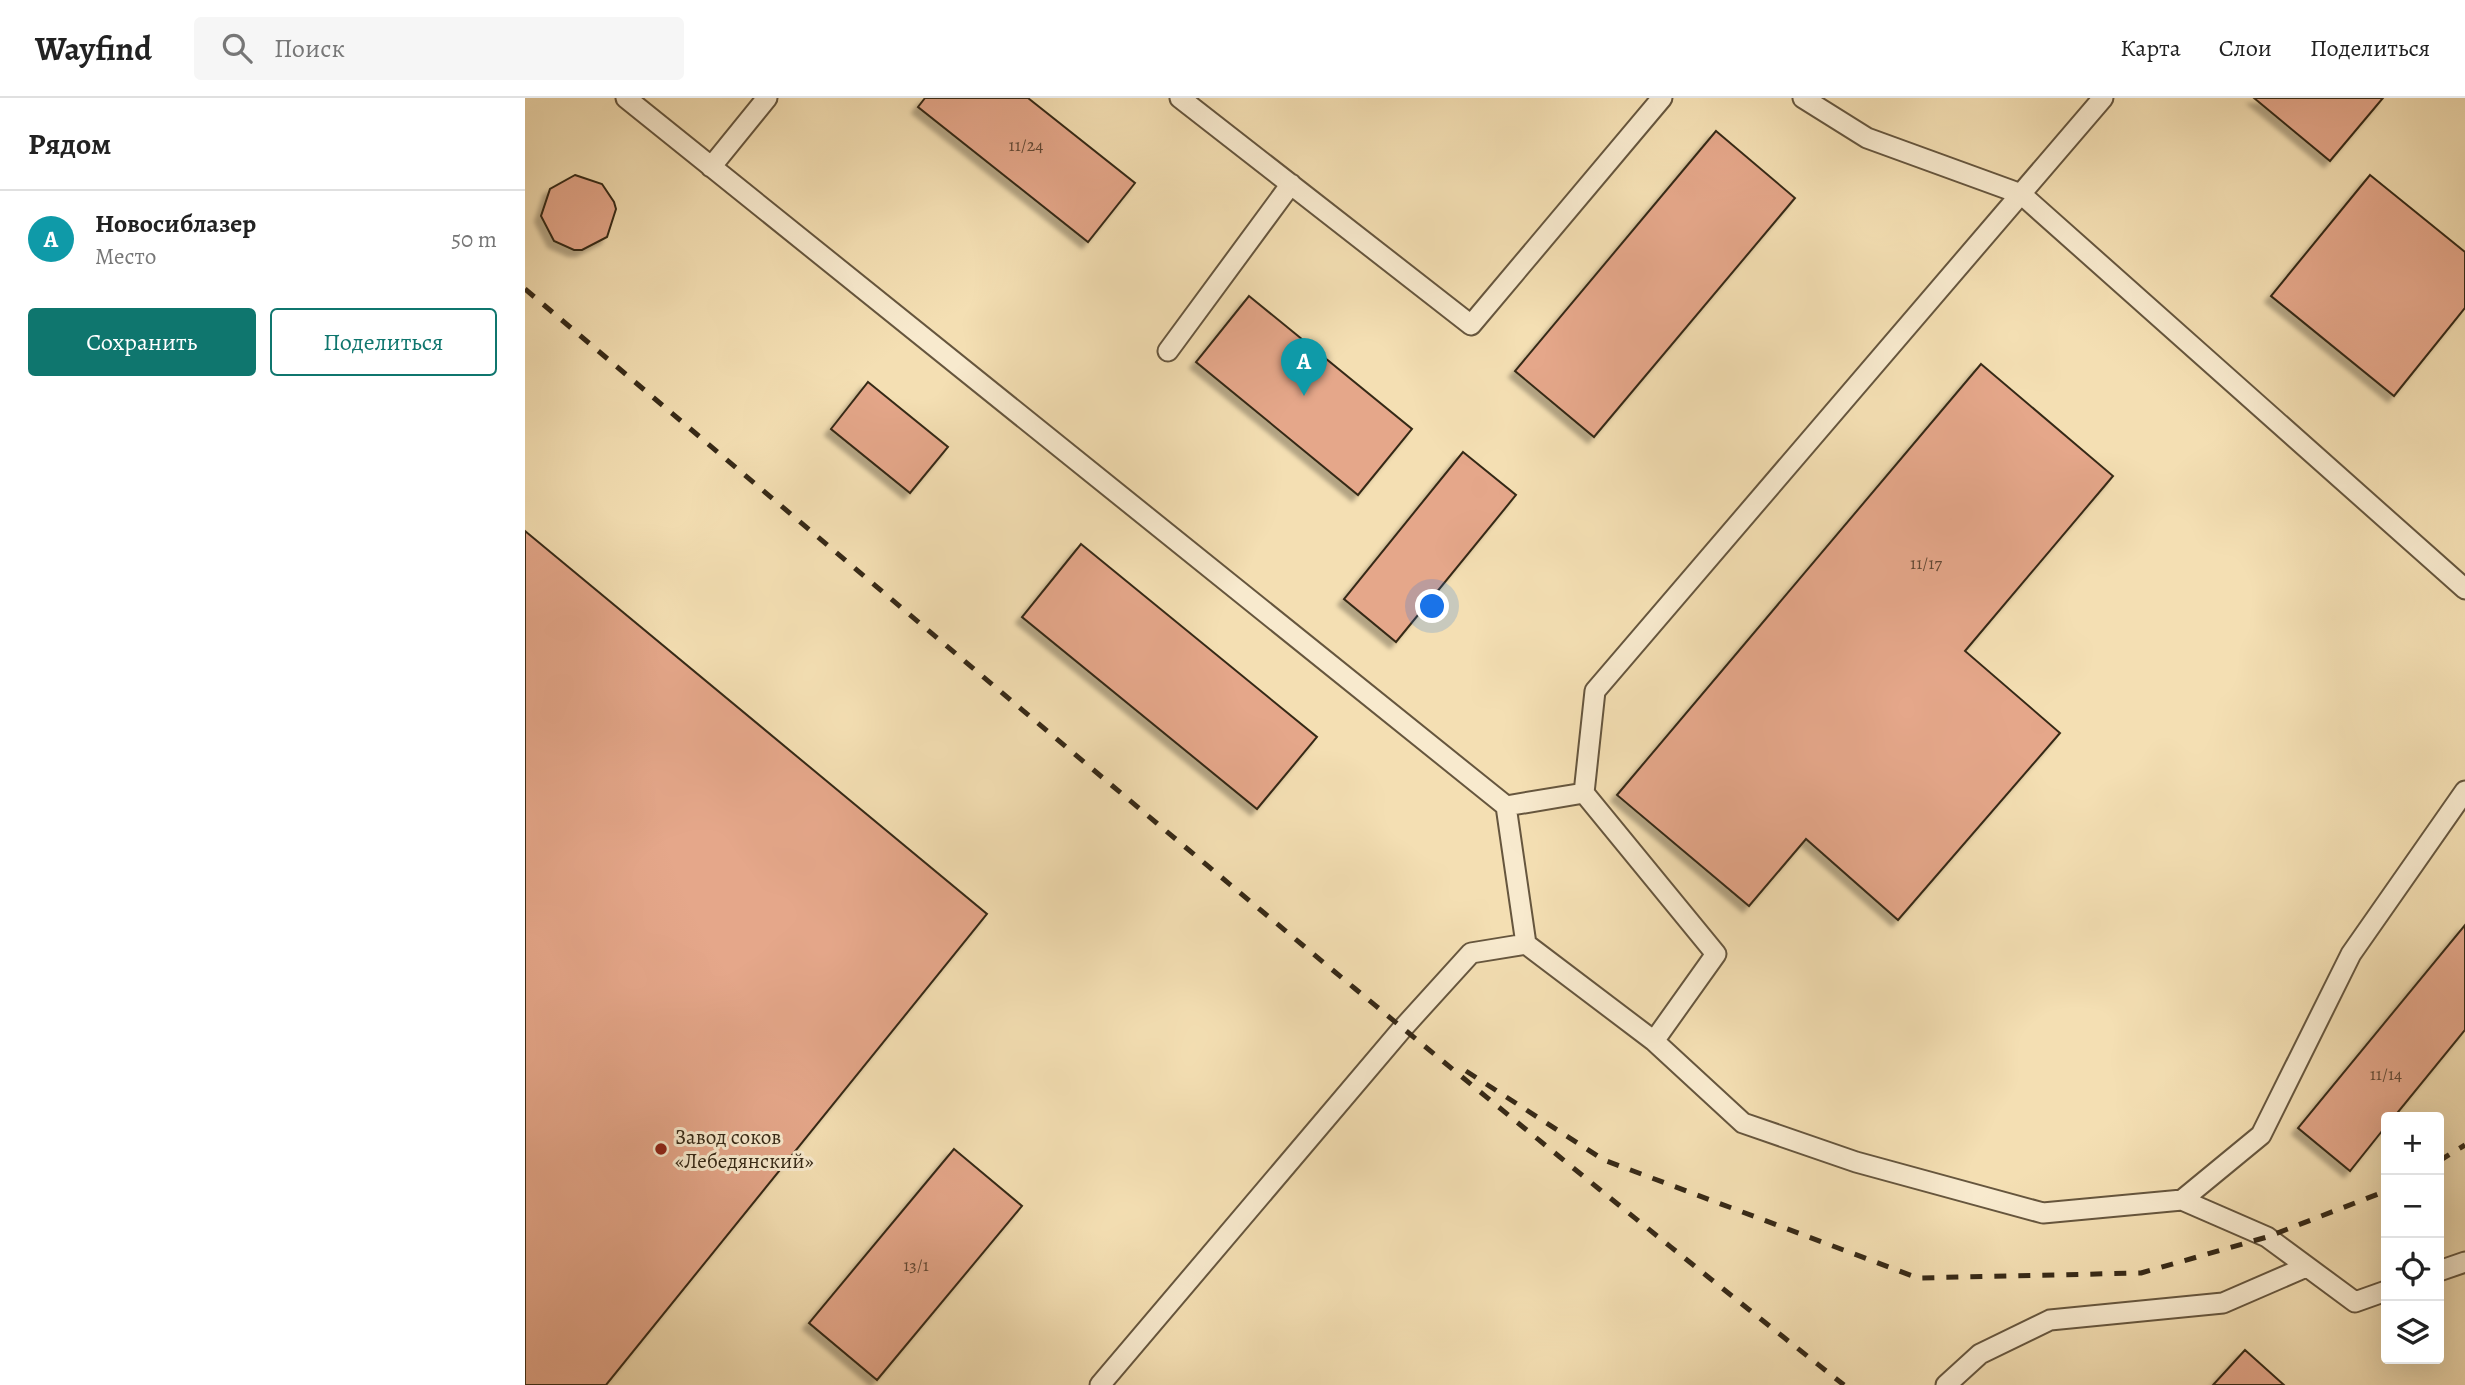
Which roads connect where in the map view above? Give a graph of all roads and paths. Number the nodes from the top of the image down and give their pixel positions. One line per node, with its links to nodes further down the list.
1 (626, 98): 7 (lane)
2 (767, 98): 7 (lane)
3 (1180, 98): 8 (lane)
4 (1662, 98): 8 (lane)
5 (1803, 98): 9 (lane)
6 (2103, 98): 9 (lane)
7 (711, 167): 14 (lane)
8 (1291, 184): 10 (lane)
9 (2021, 194): 11 (lane); 13 (lane)
10 (1168, 351)
11 (2465, 589)
12 (2465, 791): 17 (lane)
13 (1584, 793): 14 (lane); 16 (lane)
14 (1506, 806): 15 (lane)
15 (1526, 944): 16 (lane); 22 (lane)
16 (1654, 1041): 17 (lane)
17 (2182, 1200): 19 (lane)
18 (2465, 1262): 20 (lane)
19 (2306, 1267): 21 (lane); 23 (lane)
20 (2444, 1269)
21 (2381, 1293)
22 (1100, 1385)
23 (1947, 1385)

